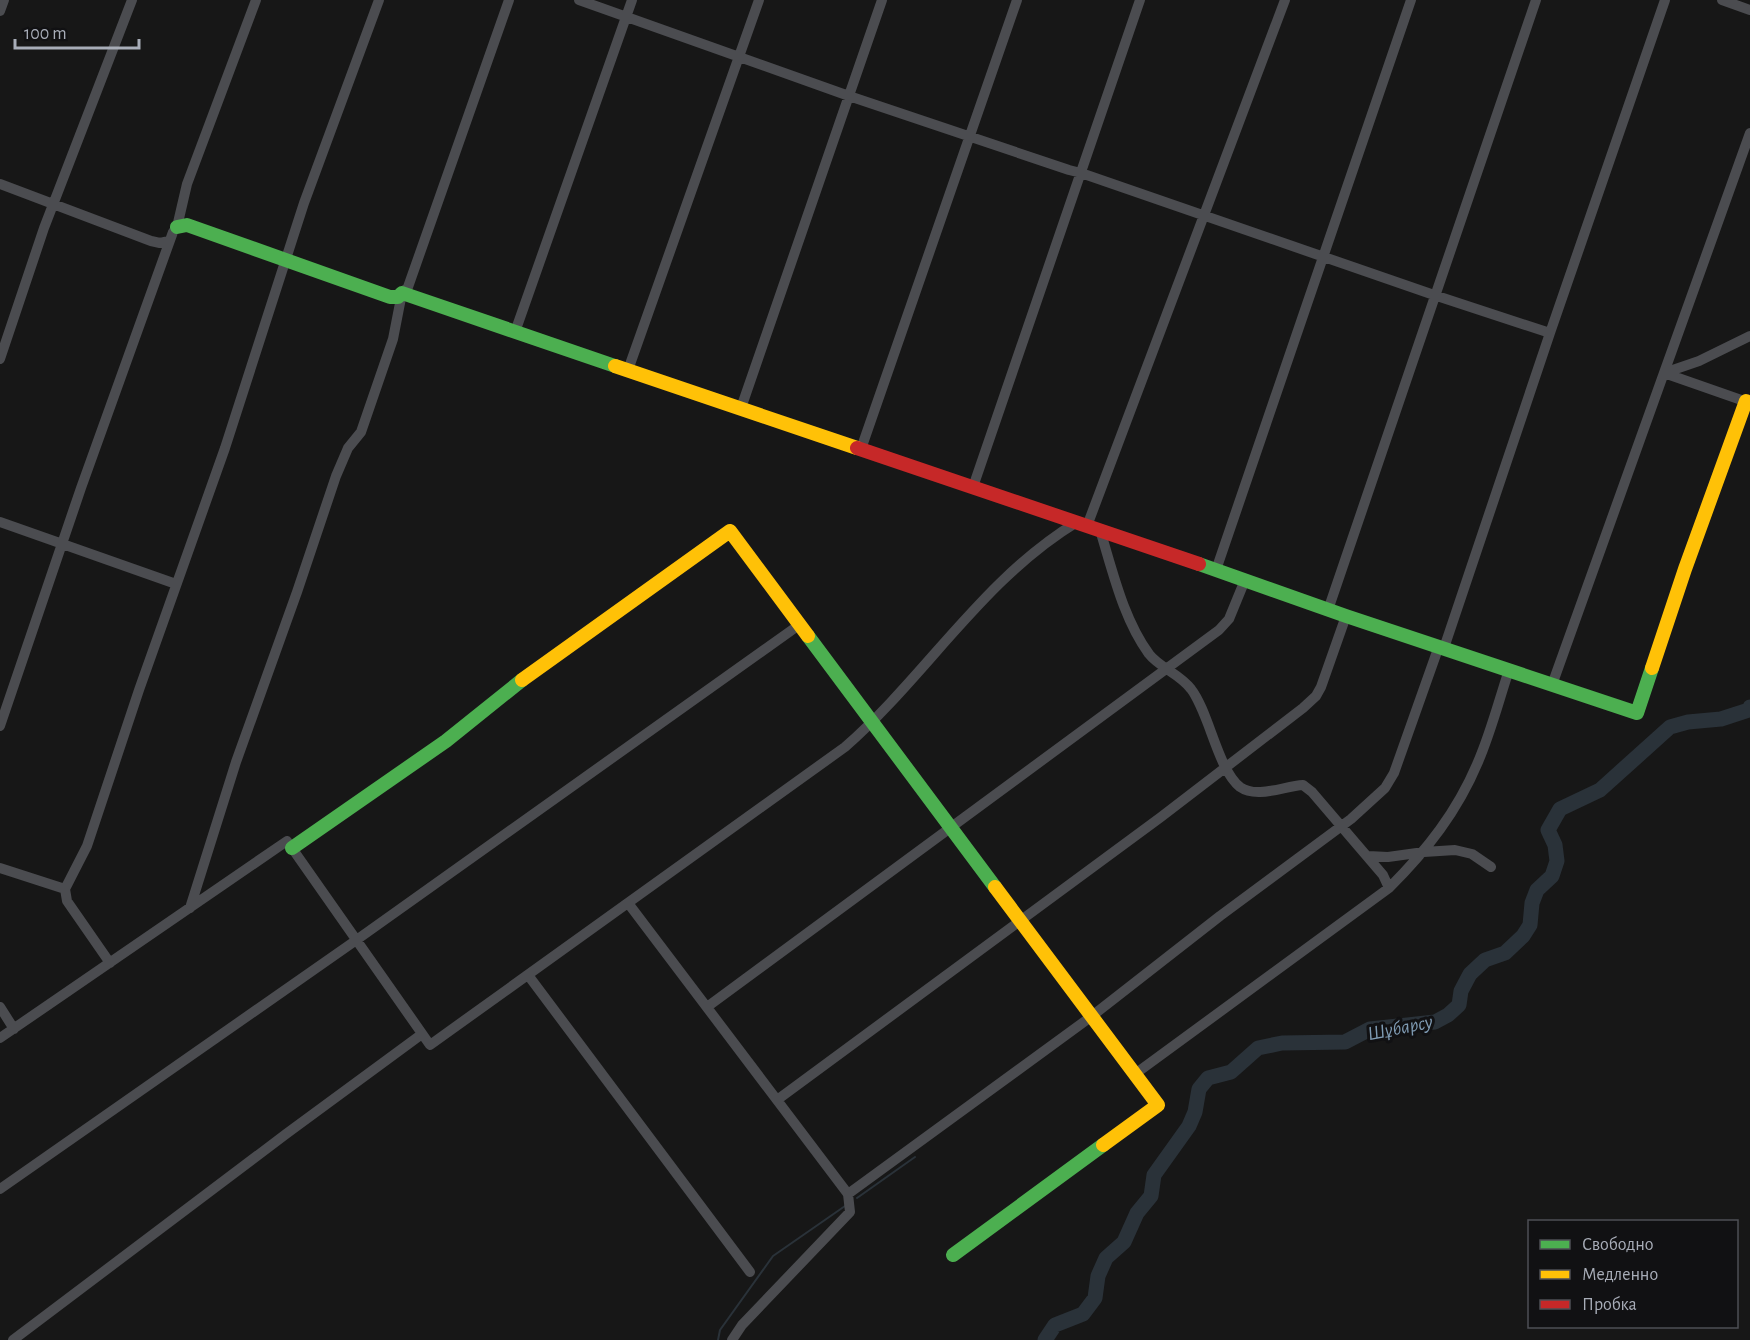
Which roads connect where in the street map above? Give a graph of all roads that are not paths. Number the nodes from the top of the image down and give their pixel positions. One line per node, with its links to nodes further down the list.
1 (4, 0): 18 (street)
2 (132, 0): 26 (street)
3 (256, 0): 28 (street)
4 (379, 0): 31 (street)
5 (509, 0): 32 (street)
6 (579, 0): 19 (street)
7 (632, 0): 19 (street)
8 (759, 0): 20 (street)
9 (882, 0): 21 (street)
10 (1017, 0): 23 (street)
11 (1140, 0): 24 (street)
12 (1285, 0): 27 (street)
13 (1411, 0): 30 (street)
14 (1536, 0): 33 (street)
15 (1665, 0): 35 (street)
16 (1722, 0): 17 (street)
17 (1750, 10)
18 (0, 11)
19 (626, 16): 20 (street); 34 (street)
20 (738, 56): 21 (street); 38 (street)
21 (849, 96): 23 (street); 41 (street)
22 (1750, 133): 39 (street)
23 (969, 137): 24 (street); 42 (street)
24 (1081, 173): 27 (street); 43 (street)
25 (0, 183): 26 (street)
26 (54, 203): 29 (street); 37 (street)
27 (1204, 215): 30 (street); 45 (street)
28 (177, 227): 29 (street); 31 (street)
29 (170, 241): 46 (street)
30 (1323, 257): 33 (street); 47 (street)
31 (285, 261): 32 (street); 49 (street)
32 (402, 293): 34 (street); 70 (street)
33 (1434, 295): 35 (street); 50 (street)
34 (515, 332): 38 (street)
35 (1550, 333): 53 (street)
36 (1750, 336): 39 (street)
37 (0, 359)
38 (628, 370): 41 (street)
39 (1664, 373): 40 (street); 56 (street)
40 (1748, 402): 56 (street)
41 (741, 408): 42 (street)
42 (861, 449): 43 (street)
43 (973, 487): 45 (street)
44 (0, 522): 46 (street)
45 (1088, 526): 47 (street); 54 (street); 57 (street)
46 (63, 543): 49 (street); 58 (street)
47 (1216, 570): 48 (street)
48 (1245, 580): 50 (street); 54 (street)
49 (176, 584): 68 (street)
50 (1328, 610): 51 (street)
51 (1346, 616): 53 (street); 59 (street)
52 (799, 626): 57 (street); 62 (street); 72 (street)
53 (1441, 647): 55 (street); 61 (street)
54 (1168, 669): 59 (street); 60 (street)
55 (1509, 670): 56 (street); 63 (street)
56 (1552, 685)
57 (872, 723): 60 (street); 69 (street)
58 (0, 726)
59 (1226, 767): 61 (street); 71 (street)
60 (951, 826): 71 (street); 76 (street)
61 (1342, 826): 64 (street); 77 (street)
62 (292, 848): 70 (street); 72 (street)
63 (1424, 852): 64 (street); 66 (street); 67 (street)
64 (1368, 856): 67 (street)
65 (0, 867): 68 (street)
66 (1491, 867)
67 (1389, 888): 81 (street)
68 (65, 889): 73 (street)
69 (628, 903): 74 (street); 76 (street)
70 (190, 908): 73 (street)
71 (1021, 921): 77 (street); 82 (street)
72 (356, 941): 79 (street); 83 (street)
73 (110, 963): 78 (street)
74 (528, 975): 79 (street); 86 (street)
75 (0, 1007): 78 (street)
76 (707, 1007): 82 (street)
77 (1092, 1016): 81 (street); 84 (street)
78 (14, 1029): 80 (street)
79 (422, 1034): 87 (street)
80 (0, 1038)
81 (1134, 1074): 85 (street)
82 (777, 1100): 84 (street)
83 (0, 1190)
84 (848, 1194): 88 (street)
85 (953, 1254)
86 (750, 1272)
87 (13, 1340)
88 (732, 1340)

